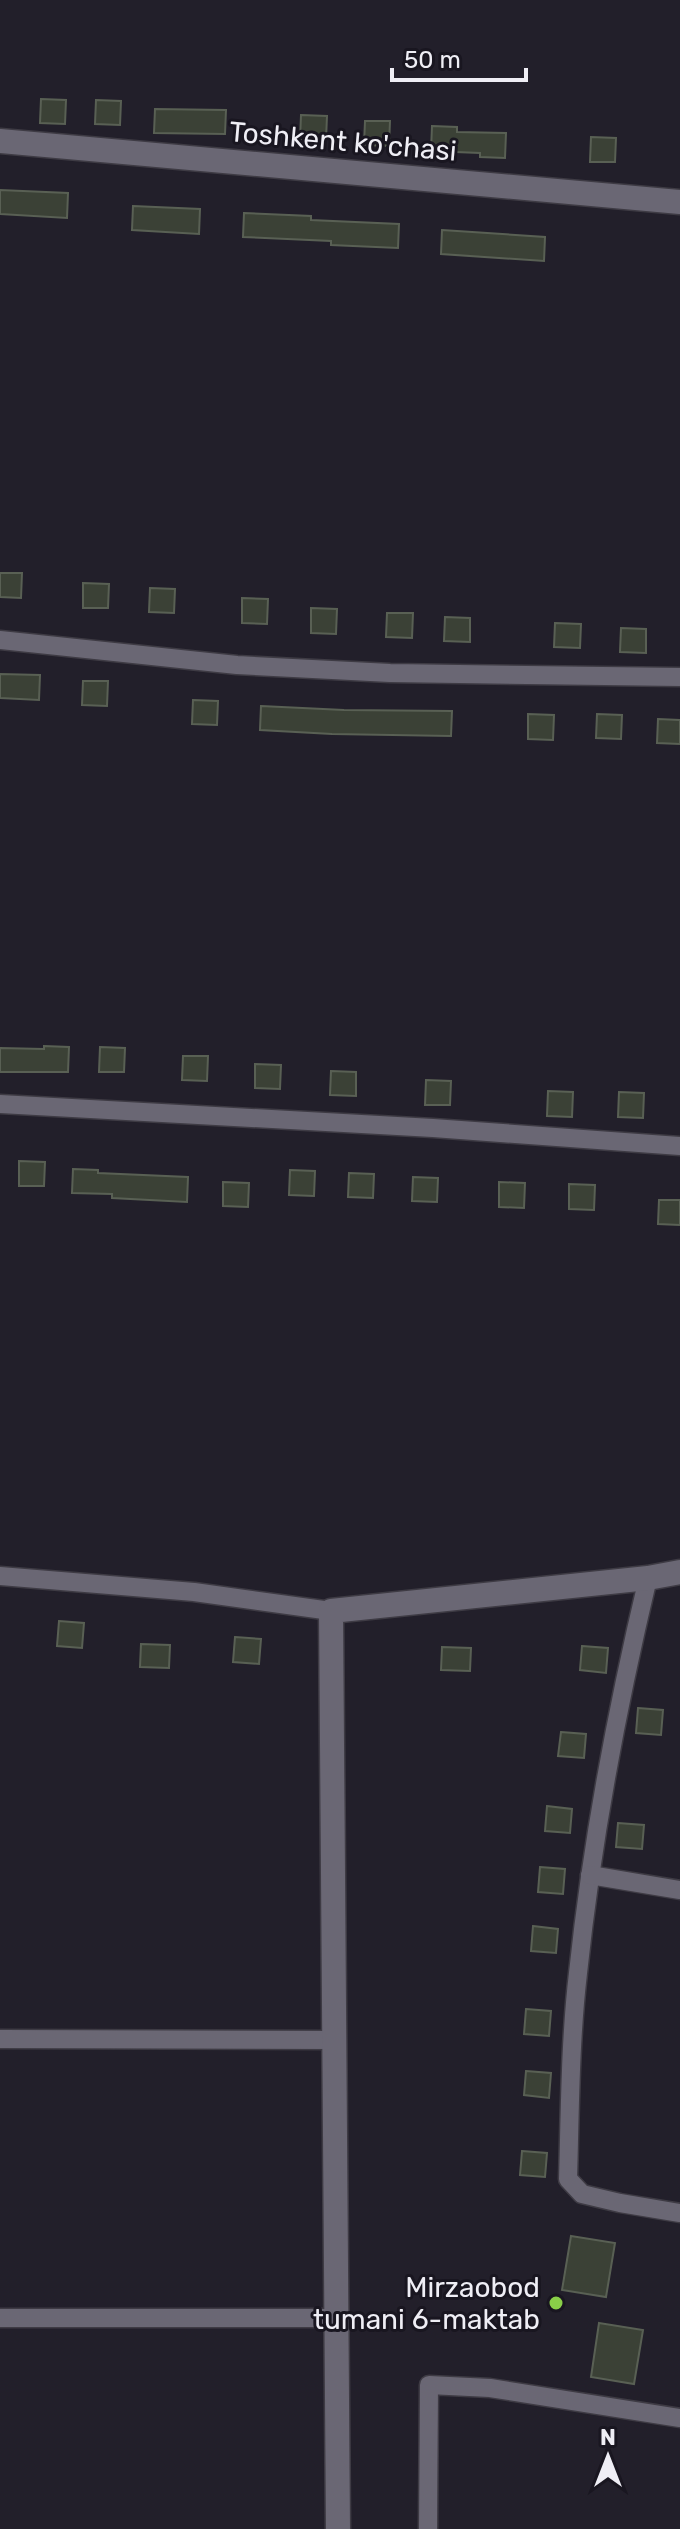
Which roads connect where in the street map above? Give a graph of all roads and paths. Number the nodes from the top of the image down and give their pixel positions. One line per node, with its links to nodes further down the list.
1 (0, 141): 2 (street, Toshkent ko'chasi)
2 (680, 202)
3 (0, 640): 4 (street)
4 (680, 677)
5 (0, 1104): 6 (street)
6 (680, 1146)
7 (680, 1572): 9 (street)
8 (0, 1576): 10 (street)
9 (648, 1578): 10 (street); 11 (street)
10 (331, 1611): 14 (street)
11 (590, 1875): 12 (street); 15 (street)
12 (680, 1890)
13 (0, 2039): 14 (street)
14 (334, 2040): 17 (street)
15 (680, 2213)
16 (0, 2318): 17 (street)
17 (336, 2318): 19 (street)
18 (680, 2418): 20 (street)
19 (338, 2529)
20 (428, 2529)

